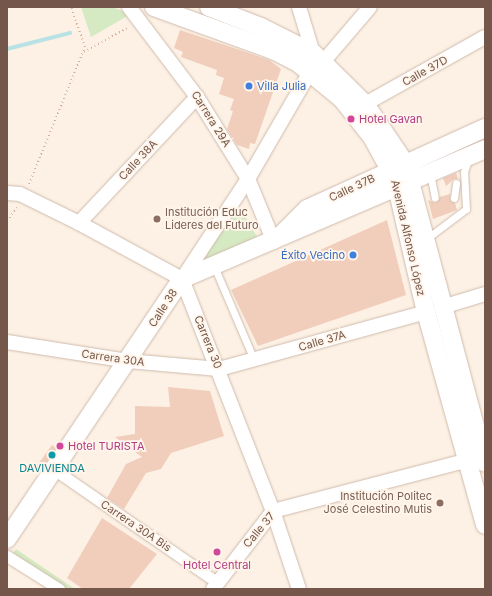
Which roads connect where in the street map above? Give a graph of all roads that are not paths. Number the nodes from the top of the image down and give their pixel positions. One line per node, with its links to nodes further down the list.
1 (130, 7): 5 (street, Carrera 29A)
2 (209, 7): 7 (street, Avenida Alfonso López)
3 (299, 7): 7 (street)
4 (370, 7): 7 (street, Calle 38)
5 (148, 14): 7 (street, Avenida Alfonso López); 8 (street, Carrera 29A)
6 (485, 37): 9 (street, Calle 37D)
7 (316, 62): 9 (street, Avenida Alfonso López); 12 (street, Avenida Alfonso López); 14 (street, Calle 38)
8 (197, 97): 14 (street, Carrera 29A); 20 (street, Calle 38A)
9 (365, 104): 12 (street, Avenida Alfonso López)
10 (485, 128): 12 (street, Calle 37B)
11 (479, 152): 13 (street, Calle 37B); 21 (lane)
12 (398, 166): 16 (street, Avenida Alfonso López); 22 (street, Calle 37B)
13 (430, 172): 16 (street, Calle 37B); 18 (lane)
14 (248, 179): 22 (street, Carrera 29A); 24 (street, Calle 38)
15 (456, 183): 19 (lane)
16 (404, 186): 21 (street, Avenida Alfonso López); 22 (street, Calle 37B); 26 (street, Avenida Alfonso López)
17 (7, 193): 20 (street)
18 (435, 198)
19 (454, 198)
20 (79, 223): 24 (street)
21 (424, 228): 26 (street, Avenida Alfonso López)
22 (274, 242): 23 (street, Calle 37B)
23 (214, 266): 24 (street, Calle 37B); 28 (lane)
24 (182, 279): 29 (street, Calle 38); 30 (street, Carrera 30)
25 (485, 294): 26 (street, Calle 37A)
26 (434, 309): 28 (street, Calle 37A); 31 (street, Avenida Alfonso López)
27 (7, 342): 29 (street, Carrera 30A)
28 (254, 360): 30 (street, Calle 37A)
29 (128, 361): 30 (street, Carrera 30A); 32 (street, Calle 38)
30 (219, 369): 33 (street, Carrera 30)
31 (480, 459): 33 (street, Calle 37); 34 (street, Avenida Alfonso López)
32 (55, 470): 35 (street, Calle 38); 37 (street, Carrera 30A Bis)
33 (273, 511): 37 (street, Calle 37); 39 (street, Carrera 30)
34 (485, 525)
35 (7, 539)
36 (7, 556): 38 (street)
37 (215, 585)
38 (59, 589)
39 (299, 589)

